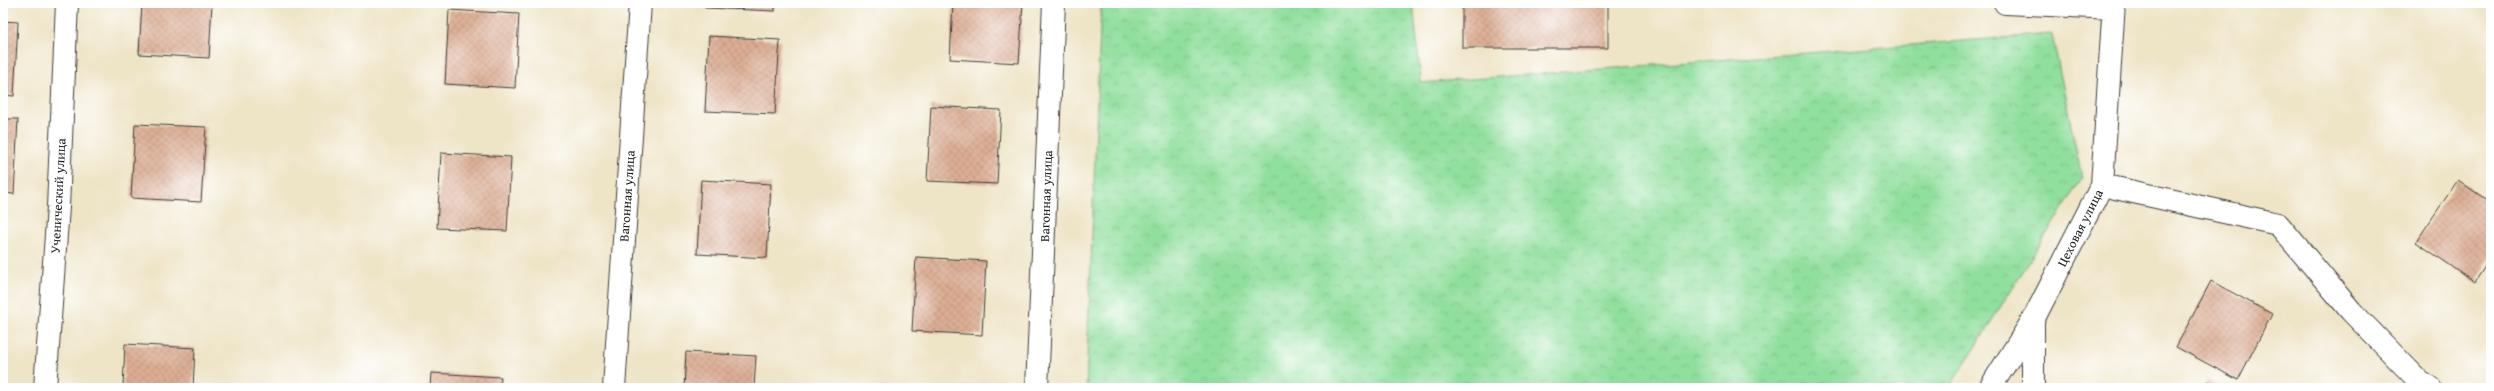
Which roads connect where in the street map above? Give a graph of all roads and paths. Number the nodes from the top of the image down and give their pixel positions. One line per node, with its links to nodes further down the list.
1 (67, 3): 8 (street, Ученический улица)
2 (640, 3): 9 (street, Вагонная улица)
3 (1054, 3): 10 (street, Вагонная улица)
4 (2005, 3): 5 (street)
5 (2113, 6): 6 (street, Цеховая улица)
6 (2102, 185): 7 (street, Цеховая улица); 13 (street)
7 (2033, 320): 11 (street, Цеховая улица); 12 (street)
8 (45, 388)
9 (614, 388)
10 (1037, 388)
11 (1990, 388)
12 (2033, 388)
13 (2430, 388)

